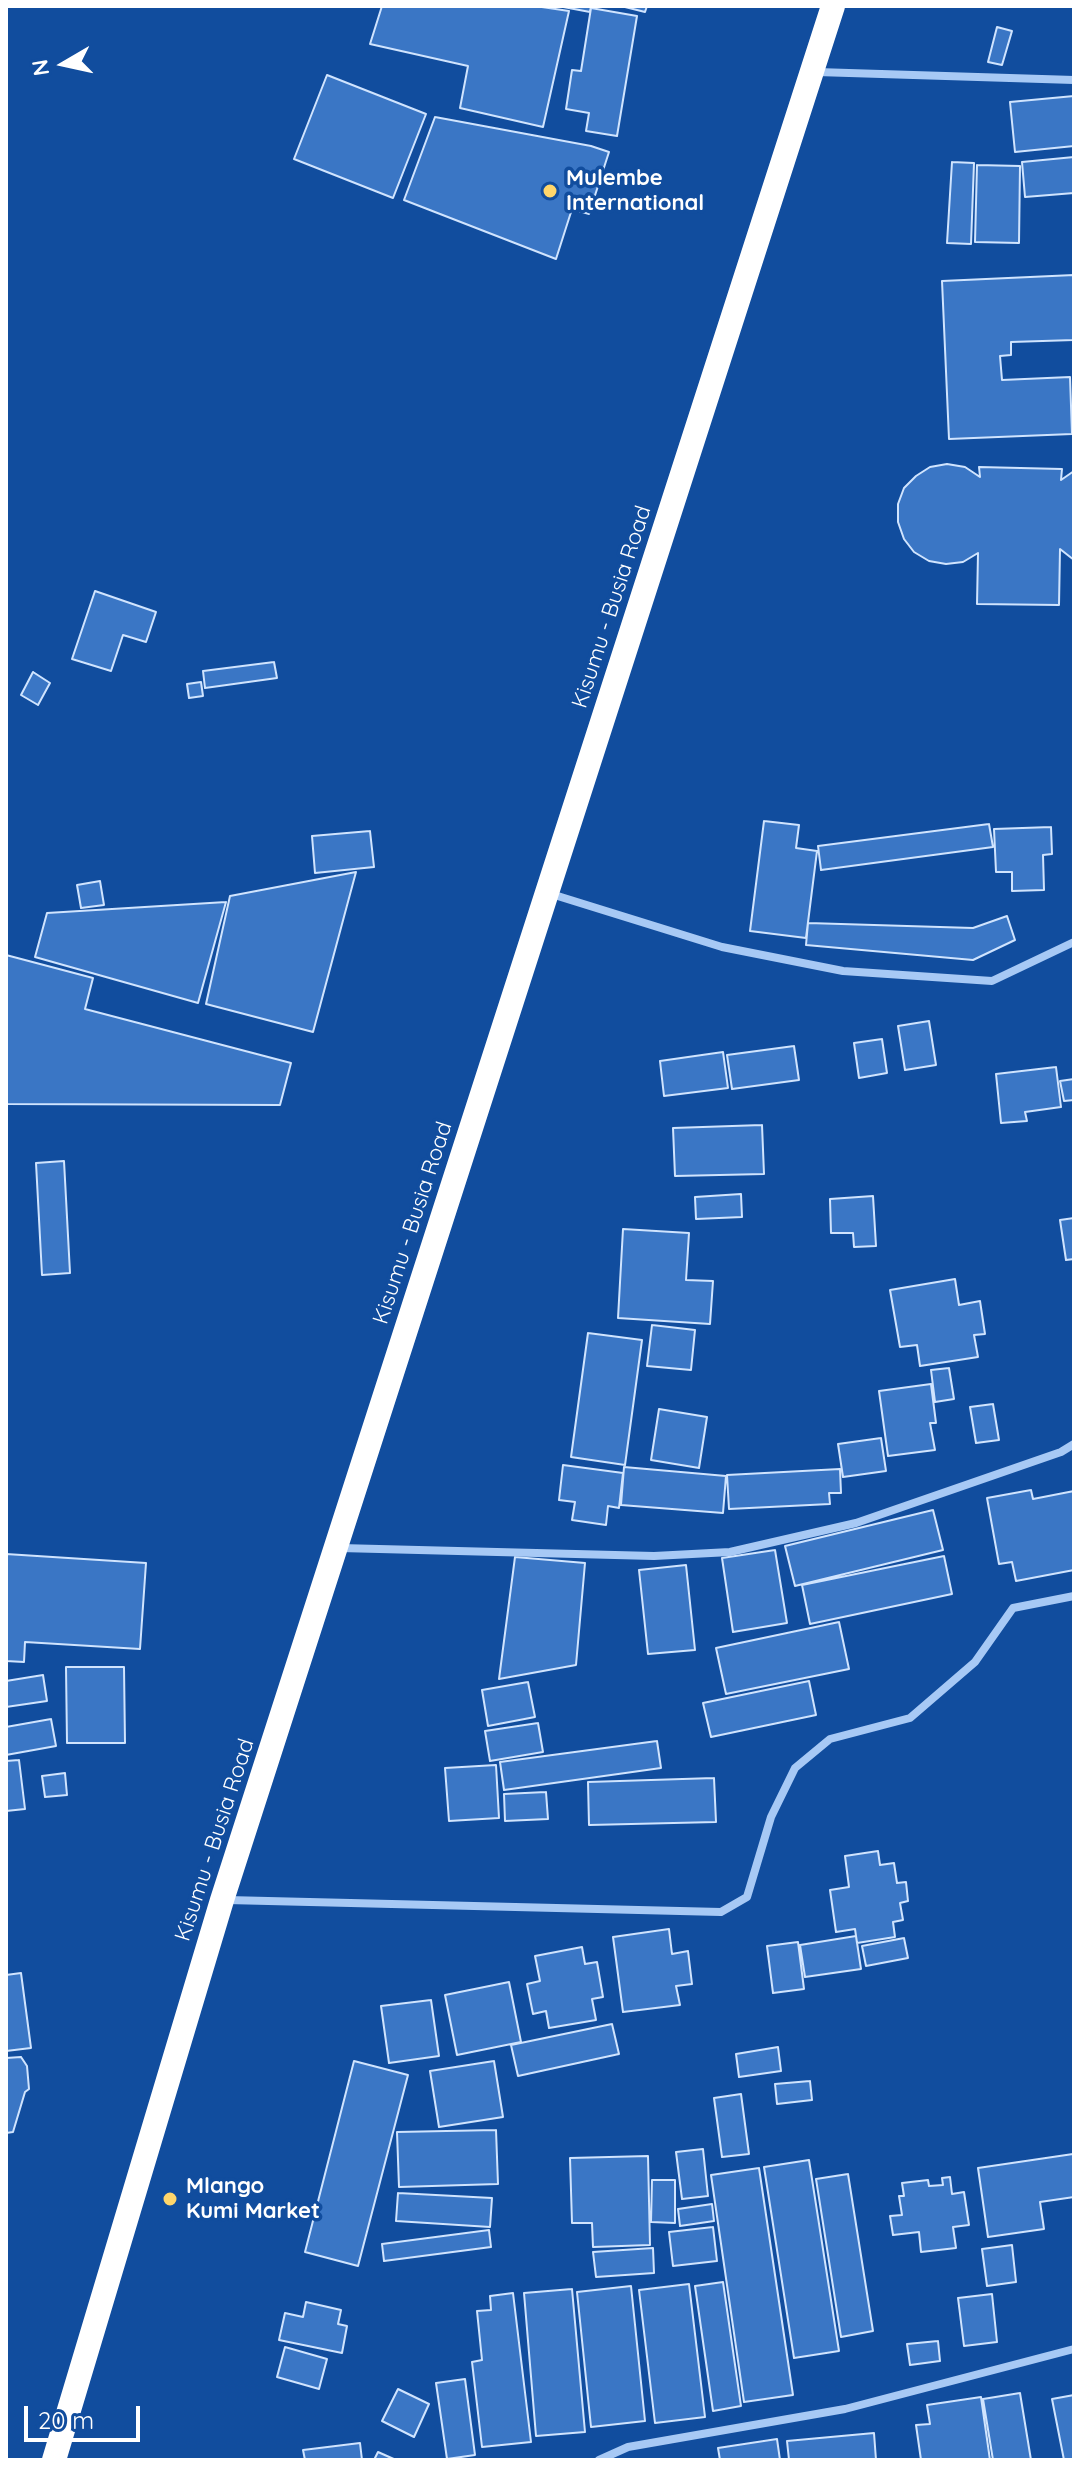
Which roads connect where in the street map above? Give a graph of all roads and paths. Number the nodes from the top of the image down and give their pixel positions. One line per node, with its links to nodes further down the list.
1 (833, 6): 2 (highway, Kisumu - Busia Road)
2 (812, 72): 3 (street); 4 (highway, Kisumu - Busia Road)
3 (1074, 80)
4 (547, 893): 5 (street); 7 (highway, Kisumu - Busia Road)
5 (1074, 942)
6 (1074, 1444): 7 (street)
7 (336, 1548): 9 (highway, Kisumu - Busia Road)
8 (1074, 1596): 9 (street)
9 (222, 1900): 11 (highway, Kisumu - Busia Road)
10 (1074, 2349): 12 (street)
11 (54, 2460)
12 (599, 2460)

